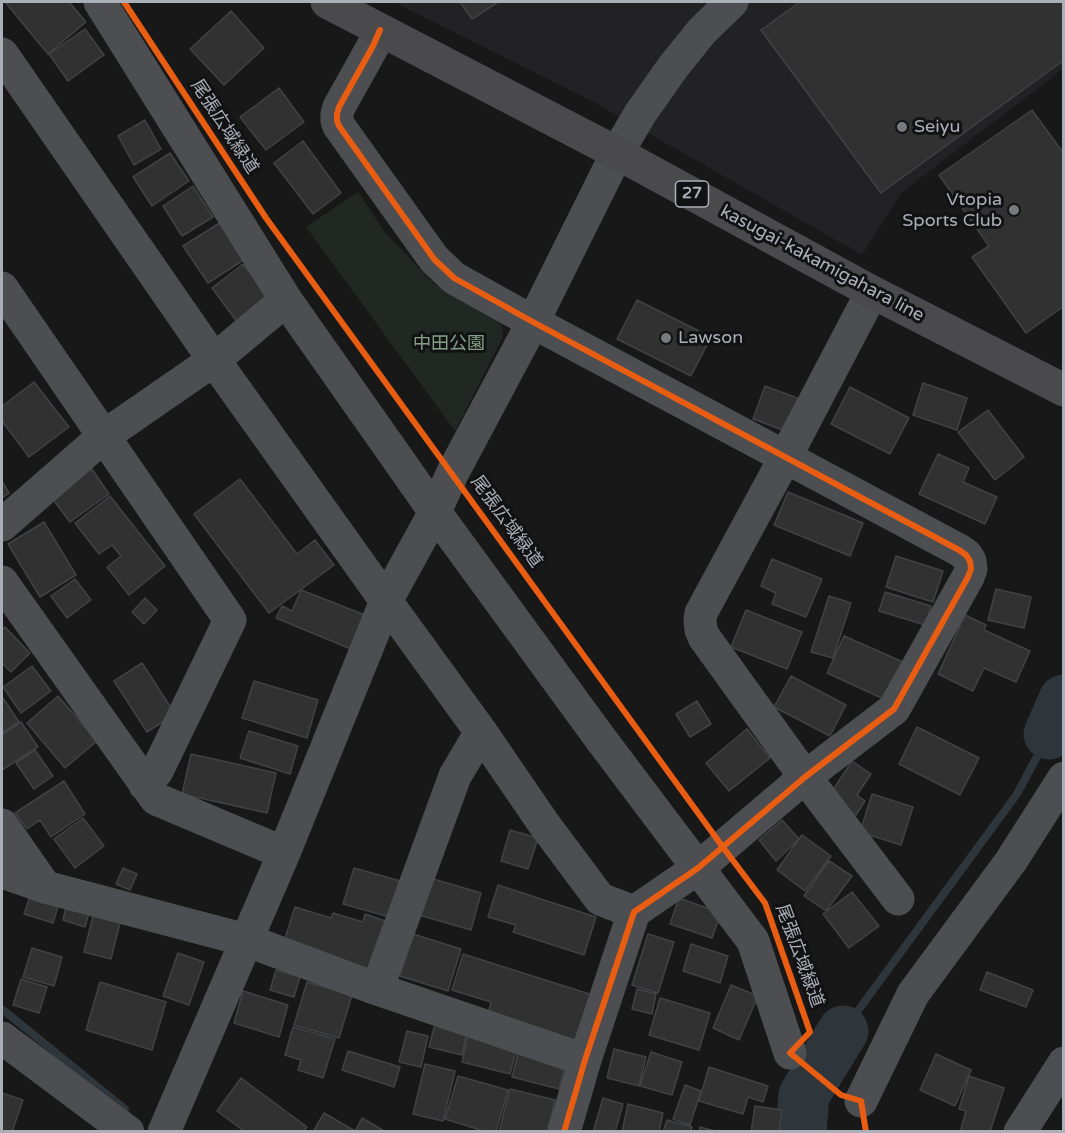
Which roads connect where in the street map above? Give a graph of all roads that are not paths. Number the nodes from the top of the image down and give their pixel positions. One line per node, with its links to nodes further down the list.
1 (100, 2): 9 (street)
2 (327, 2): 4 (main road, kasugai-kakamigahara line / 27)
3 (732, 2): 6 (street)
4 (380, 30): 6 (main road, kasugai-kakamigahara line / 27); 10 (street)
5 (2, 54): 11 (street)
6 (616, 153): 8 (main road, kasugai-kakamigahara line / 27); 10 (street)
7 (2, 288): 13 (street)
8 (872, 292): 12 (main road, kasugai-kakamigahara line / 27); 14 (street)
9 (286, 300): 11 (street); 15 (street)
10 (532, 322): 14 (street); 15 (street)
11 (214, 360): 13 (street); 18 (street)
12 (1061, 385)
13 (104, 436): 16 (street); 22 (street)
14 (786, 456): 20 (street); 20 (street)
15 (435, 512): 18 (street); 25 (street)
16 (2, 525)
17 (2, 582): 22 (street)
18 (386, 601): 19 (street); 24 (street)
19 (481, 732): 29 (street); 31 (street)
20 (805, 777): 25 (street); 28 (street)
21 (1064, 778): 36 (street)
22 (146, 785): 24 (street)
23 (2, 825): 27 (street)
24 (284, 853): 30 (street)
25 (698, 868): 29 (street); 33 (street)
26 (2, 872): 27 (street)
27 (45, 887): 30 (street)
28 (898, 898)
29 (634, 912): 34 (street)
30 (246, 940): 31 (street); 38 (street)
31 (377, 989): 34 (street)
32 (2, 1038): 37 (street)
33 (790, 1053)
34 (585, 1060): 39 (street)
35 (1064, 1063): 40 (street)
36 (861, 1101)
37 (128, 1131)
38 (164, 1131)
39 (564, 1131)
40 (1020, 1131)

